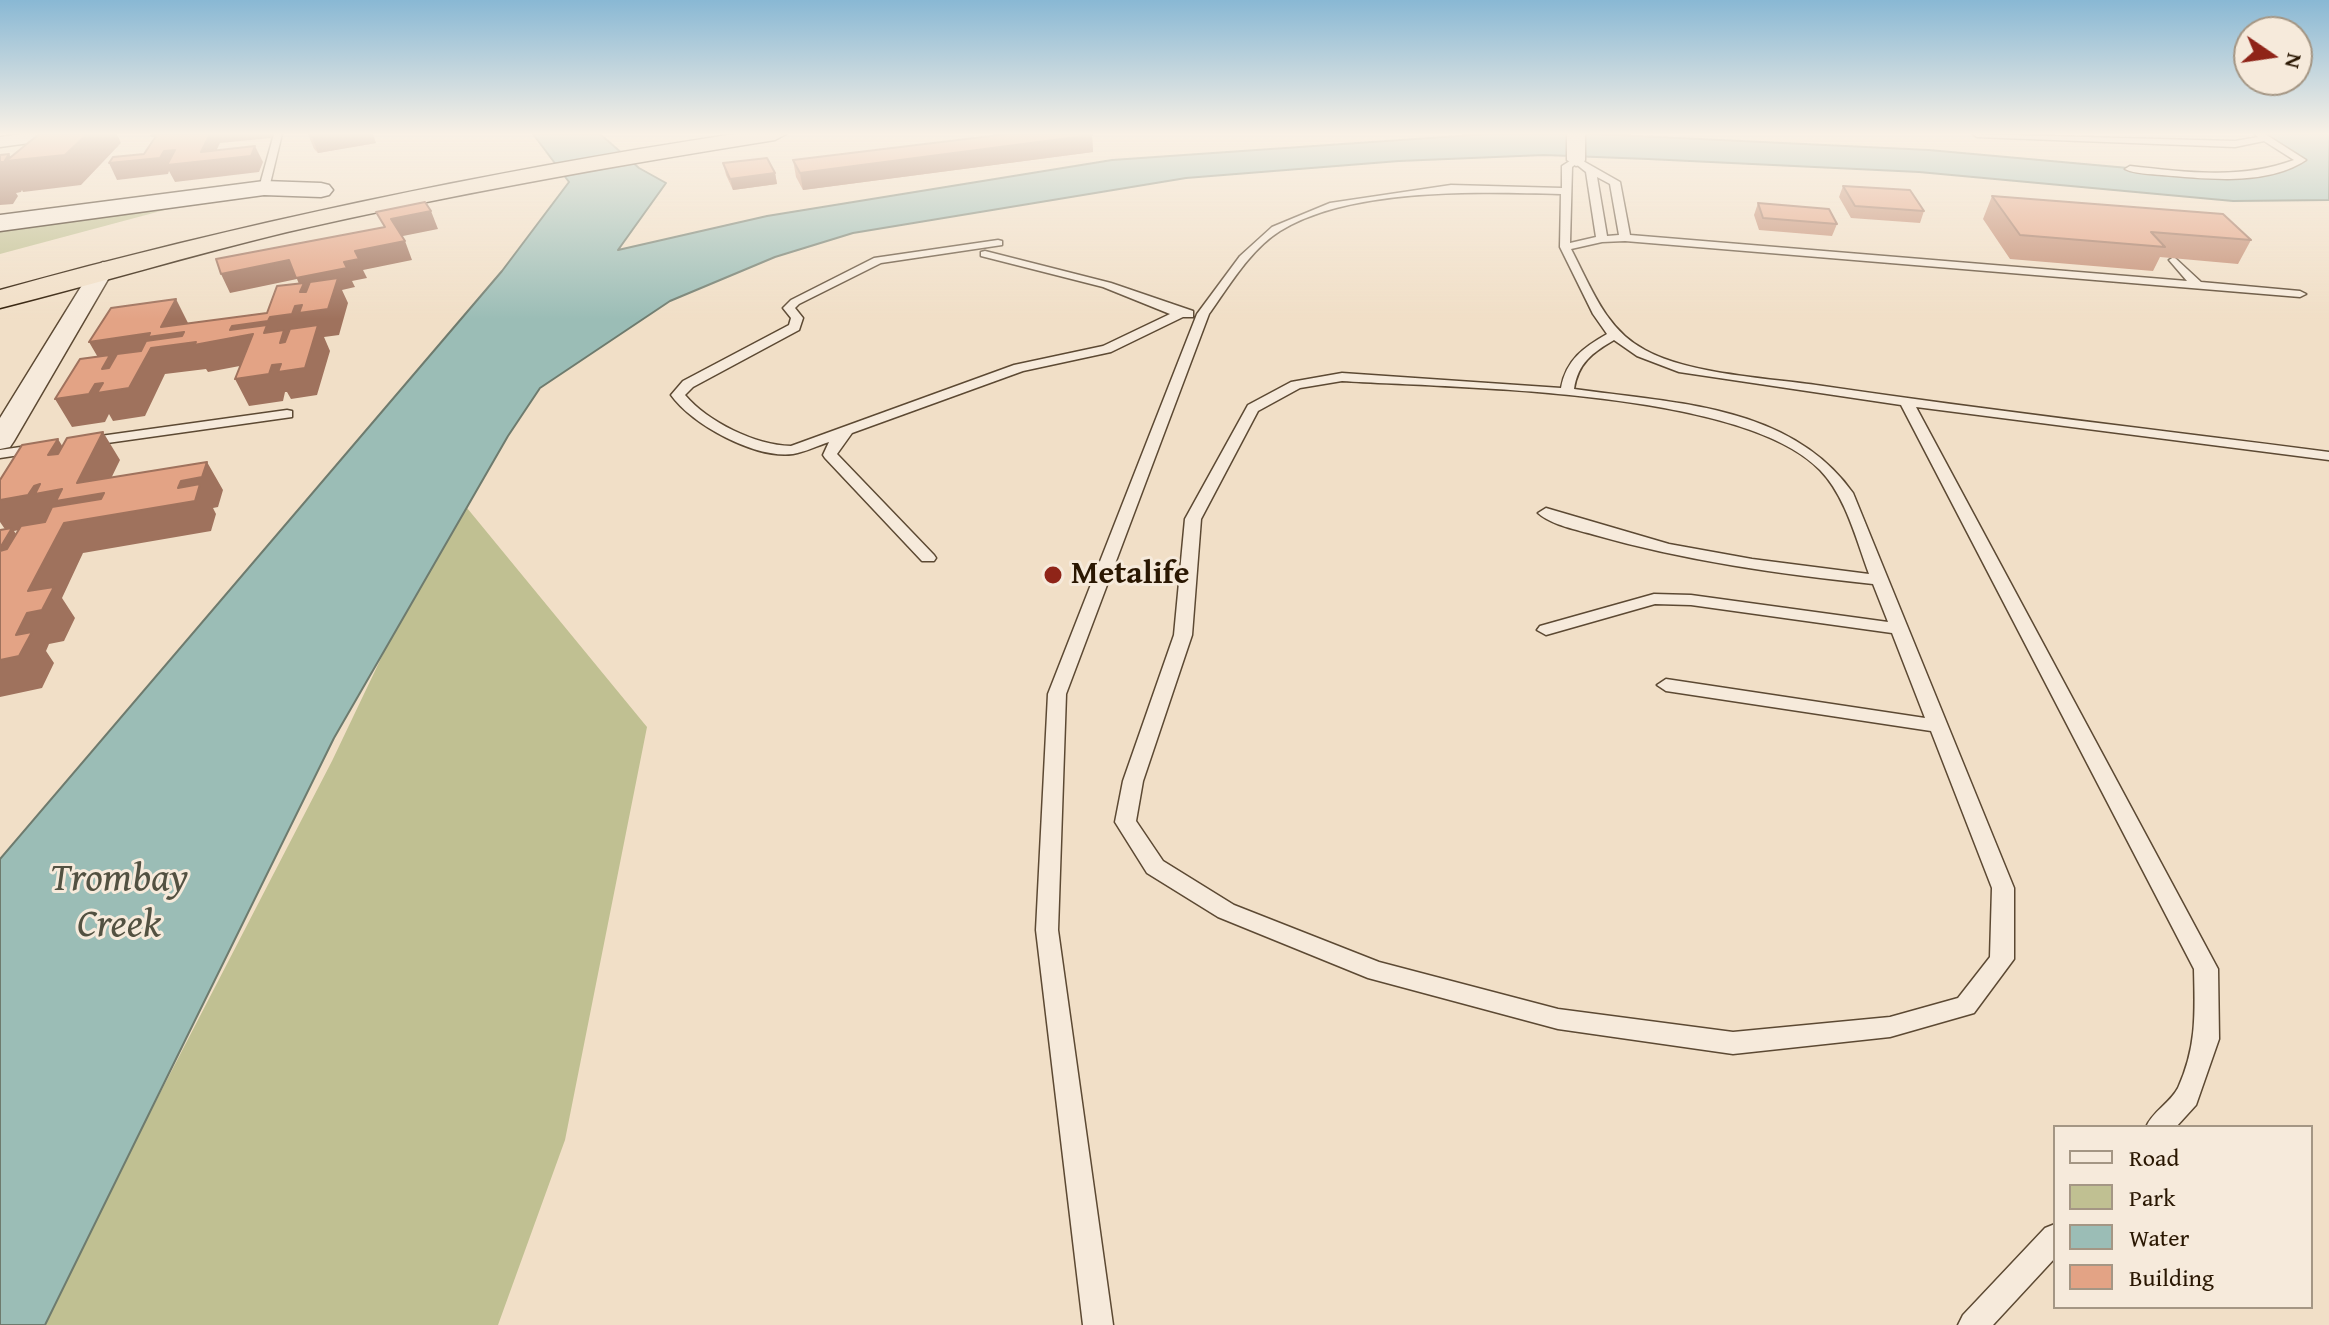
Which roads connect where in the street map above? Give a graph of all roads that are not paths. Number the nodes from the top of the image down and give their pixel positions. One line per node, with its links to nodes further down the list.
1 (158, 196): 9 (main road)
2 (214, 196): 10 (main road)
3 (295, 196): 11 (highway)
4 (426, 196): 18 (highway)
5 (1397, 196): 23 (lane)
6 (1568, 196): 15 (lane)
7 (1590, 196): 13 (lane)
8 (1617, 196): 12 (lane)
9 (0, 215)
10 (0, 223)
11 (153, 228)
12 (1625, 238): 13 (lane); 19 (lane)
13 (1602, 239): 15 (lane)
14 (998, 243): 28 (lane)
15 (1565, 247): 24 (lane)
16 (985, 254): 22 (lane)
17 (2174, 260): 19 (lane)
18 (103, 269): 21 (highway); 29 (street)
19 (2198, 286): 20 (lane)
20 (2300, 294)
21 (0, 299)
22 (1179, 314): 23 (lane); 28 (lane)
23 (1203, 314): 43 (lane)
24 (1614, 335): 25 (lane); 26 (lane)
25 (1567, 392): 36 (lane); 40 (lane)
26 (1906, 402): 33 (lane); 41 (lane)
27 (287, 414): 30 (lane)
28 (854, 429): 35 (lane)
29 (0, 441)
30 (66, 445)
31 (50, 447): 32 (lane)
32 (0, 454)
33 (2329, 456)
34 (1546, 513): 36 (lane)
35 (928, 558)
36 (1880, 580): 37 (lane)
37 (1900, 629): 38 (lane); 40 (lane)
38 (1546, 630)
39 (1666, 685): 40 (lane)
40 (1938, 726)
41 (2161, 1125)
42 (2053, 1240): 44 (lane)
43 (1098, 1325)
44 (1973, 1325)

